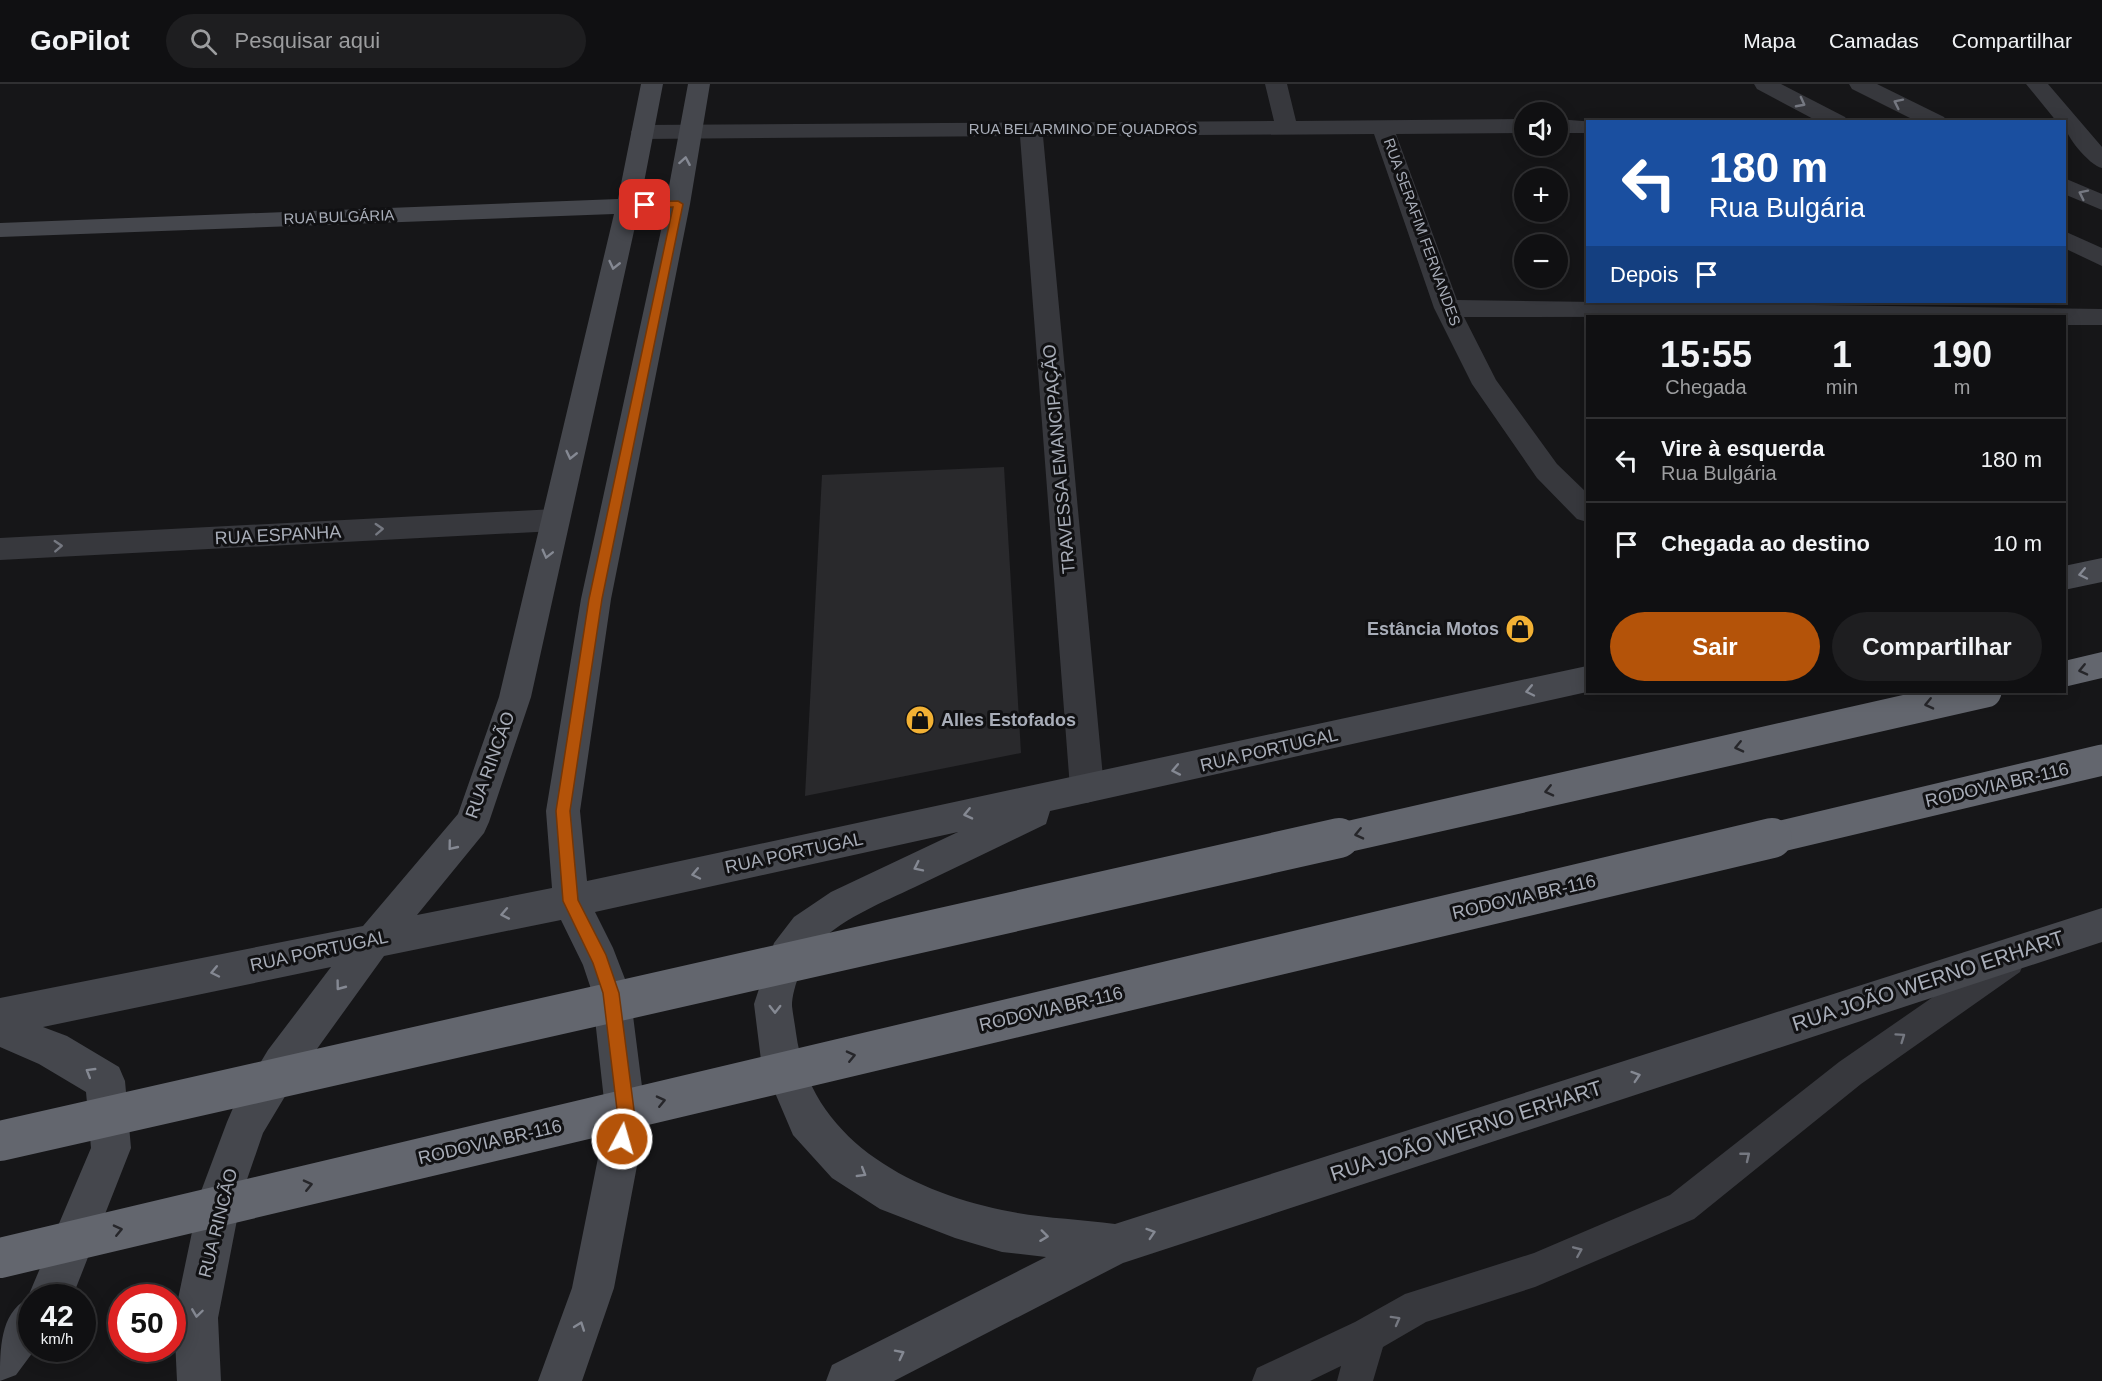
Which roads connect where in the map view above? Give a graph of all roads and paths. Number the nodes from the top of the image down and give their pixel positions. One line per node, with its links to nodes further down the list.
1 (652, 84): 16 (main road, RUA RINCÃO)
2 (699, 84): 15 (main road)
3 (1276, 84): 13 (street)
4 (1765, 84): 7 (street, one-way to 7)
5 (1860, 84): 8 (street, one-way to 5)
6 (2037, 84): 17 (street)
7 (1833, 120)
8 (1932, 120)
9 (1514, 126): 12 (street, RUA BELARMINO DE QUADROS)
10 (1568, 126): 11 (street)
11 (1586, 126)
12 (1383, 127): 13 (street, RUA BELARMINO DE QUADROS); 25 (street, RUA SERAFIM FERNANDES)
13 (1287, 128): 14 (street, RUA BELARMINO DE QUADROS)
14 (1031, 129): 15 (street, RUA BELARMINO DE QUADROS); 39 (street, TRAVESSA EMANCIPAÇÃO)
15 (690, 130): 16 (street, RUA BELARMINO DE QUADROS); 20 (main road, one-way to 15)
16 (642, 132): 21 (main road, RUA RINCÃO)
17 (2102, 161)
18 (2066, 186): 19 (street, one-way to 18)
19 (2102, 203)
20 (678, 204): 21 (main road, RUA BULGÁRIA); 40 (main road)
21 (628, 206): 22 (main road, RUA BULGÁRIA); 30 (main road, RUA RINCÃO, one-way to 30)
22 (0, 230)
23 (2066, 239): 24 (street)
24 (2102, 258)
25 (1447, 308): 26 (street); 29 (street, RUA SERAFIM FERNANDES)
26 (1956, 315)
27 (2066, 317): 28 (street)
28 (2102, 317)
29 (1586, 510)
30 (555, 520): 31 (street, RUA ESPANHA, one-way to 30); 42 (main road, RUA RINCÃO, one-way to 42)
31 (0, 549)
32 (2102, 570): 33 (main road, one-way to 33)
33 (2066, 578)
34 (2102, 665): 35 (highway, one-way to 35)
35 (2066, 674)
36 (1586, 679): 39 (main road, RUA PORTUGAL, one-way to 39)
37 (1982, 693): 46 (highway, one-way to 46, bridge)
38 (2102, 760): 48 (highway, RODOVIA BR-116, one-way to 38, bridge)
39 (1087, 788): 40 (main road, RUA PORTUGAL, one-way to 40); 47 (main road, one-way to 47)
40 (571, 901): 42 (main road, RUA PORTUGAL, one-way to 42); 54 (main road, one-way to 40)
41 (2102, 925): 43 (main road, RUA JOÃO WERNO ERHART)
42 (375, 939): 44 (main road, RUA PORTUGAL, one-way to 44); 53 (main road, RUA RINCÃO, one-way to 53)
43 (2026, 950): 47 (main road, RUA JOÃO WERNO ERHART, one-way to 43); 50 (lane, one-way to 43)
44 (0, 1017)
45 (0, 1028): 49 (main road, one-way to 45)
46 (0, 1141)
47 (1115, 1245): 55 (main road, RUA JOÃO WERNO ERHART, one-way to 47)
48 (0, 1258)
49 (56, 1284)
50 (1368, 1335): 56 (lane); 57 (lane)
51 (18, 1336): 52 (main road)
52 (0, 1359)
53 (199, 1381)
54 (560, 1381)
55 (848, 1381)
56 (1270, 1381)
57 (1355, 1381)

